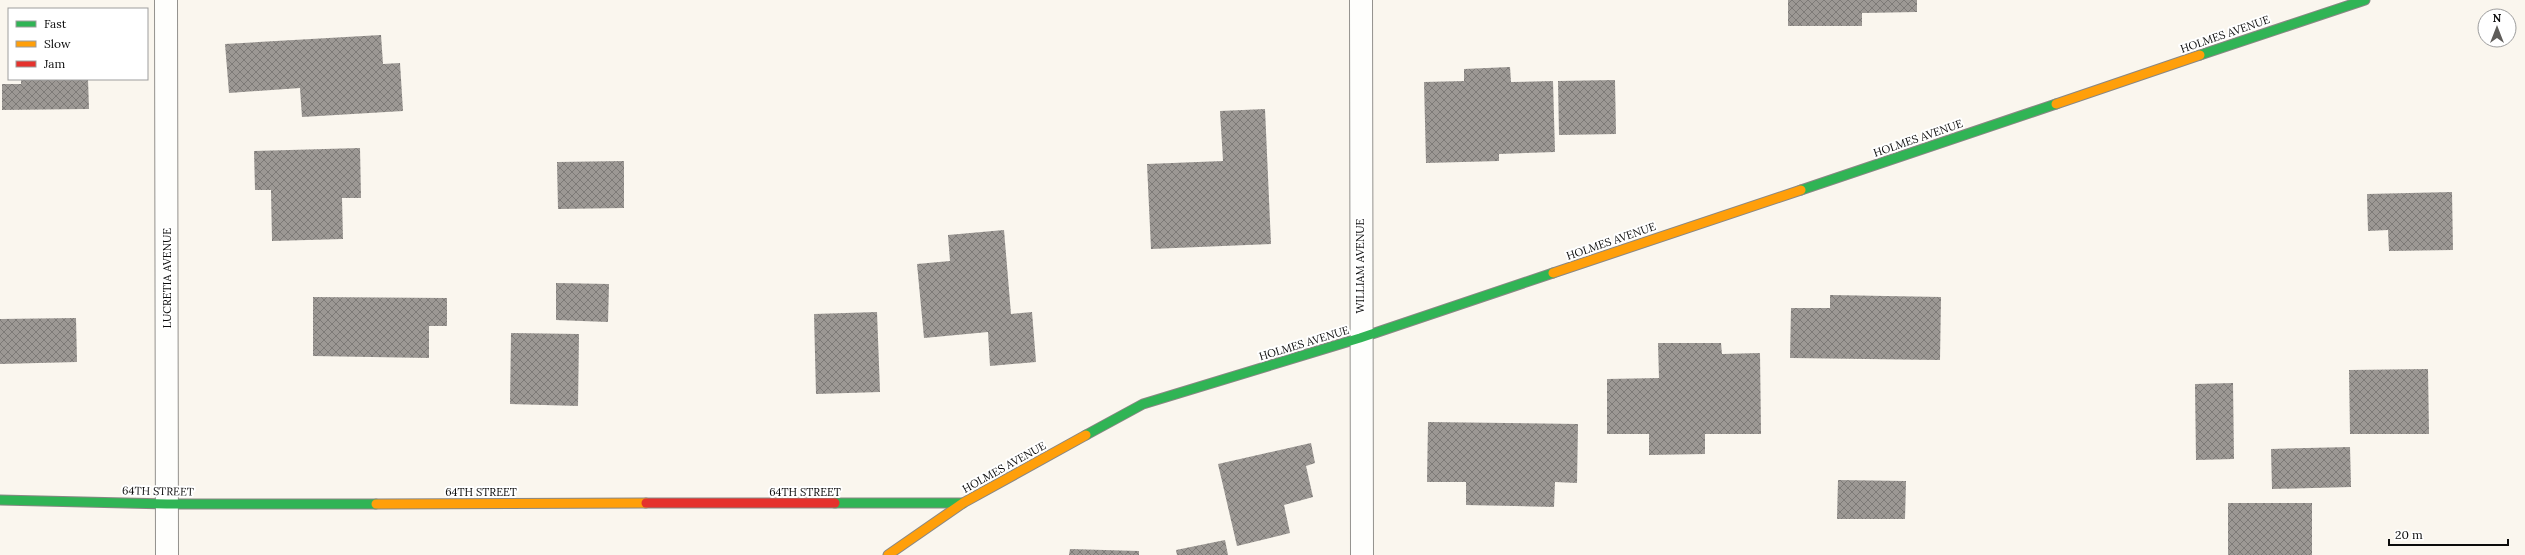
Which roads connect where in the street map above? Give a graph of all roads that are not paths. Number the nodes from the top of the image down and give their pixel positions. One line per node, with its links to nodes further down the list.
1 (166, 0): 7 (street, LUCRETIA AVENUE)
2 (1361, 0): 4 (street, WILLIAM AVENUE)
3 (2365, 0): 4 (street, HOLMES AVENUE)
4 (1360, 338): 6 (street, HOLMES AVENUE); 10 (street, WILLIAM AVENUE)
5 (0, 500): 7 (street, 64TH STREET)
6 (963, 503): 7 (street, 64TH STREET); 9 (street, HOLMES AVENUE)
7 (167, 504): 8 (street, LUCRETIA AVENUE)
8 (167, 555)
9 (888, 555)
10 (1362, 555)

